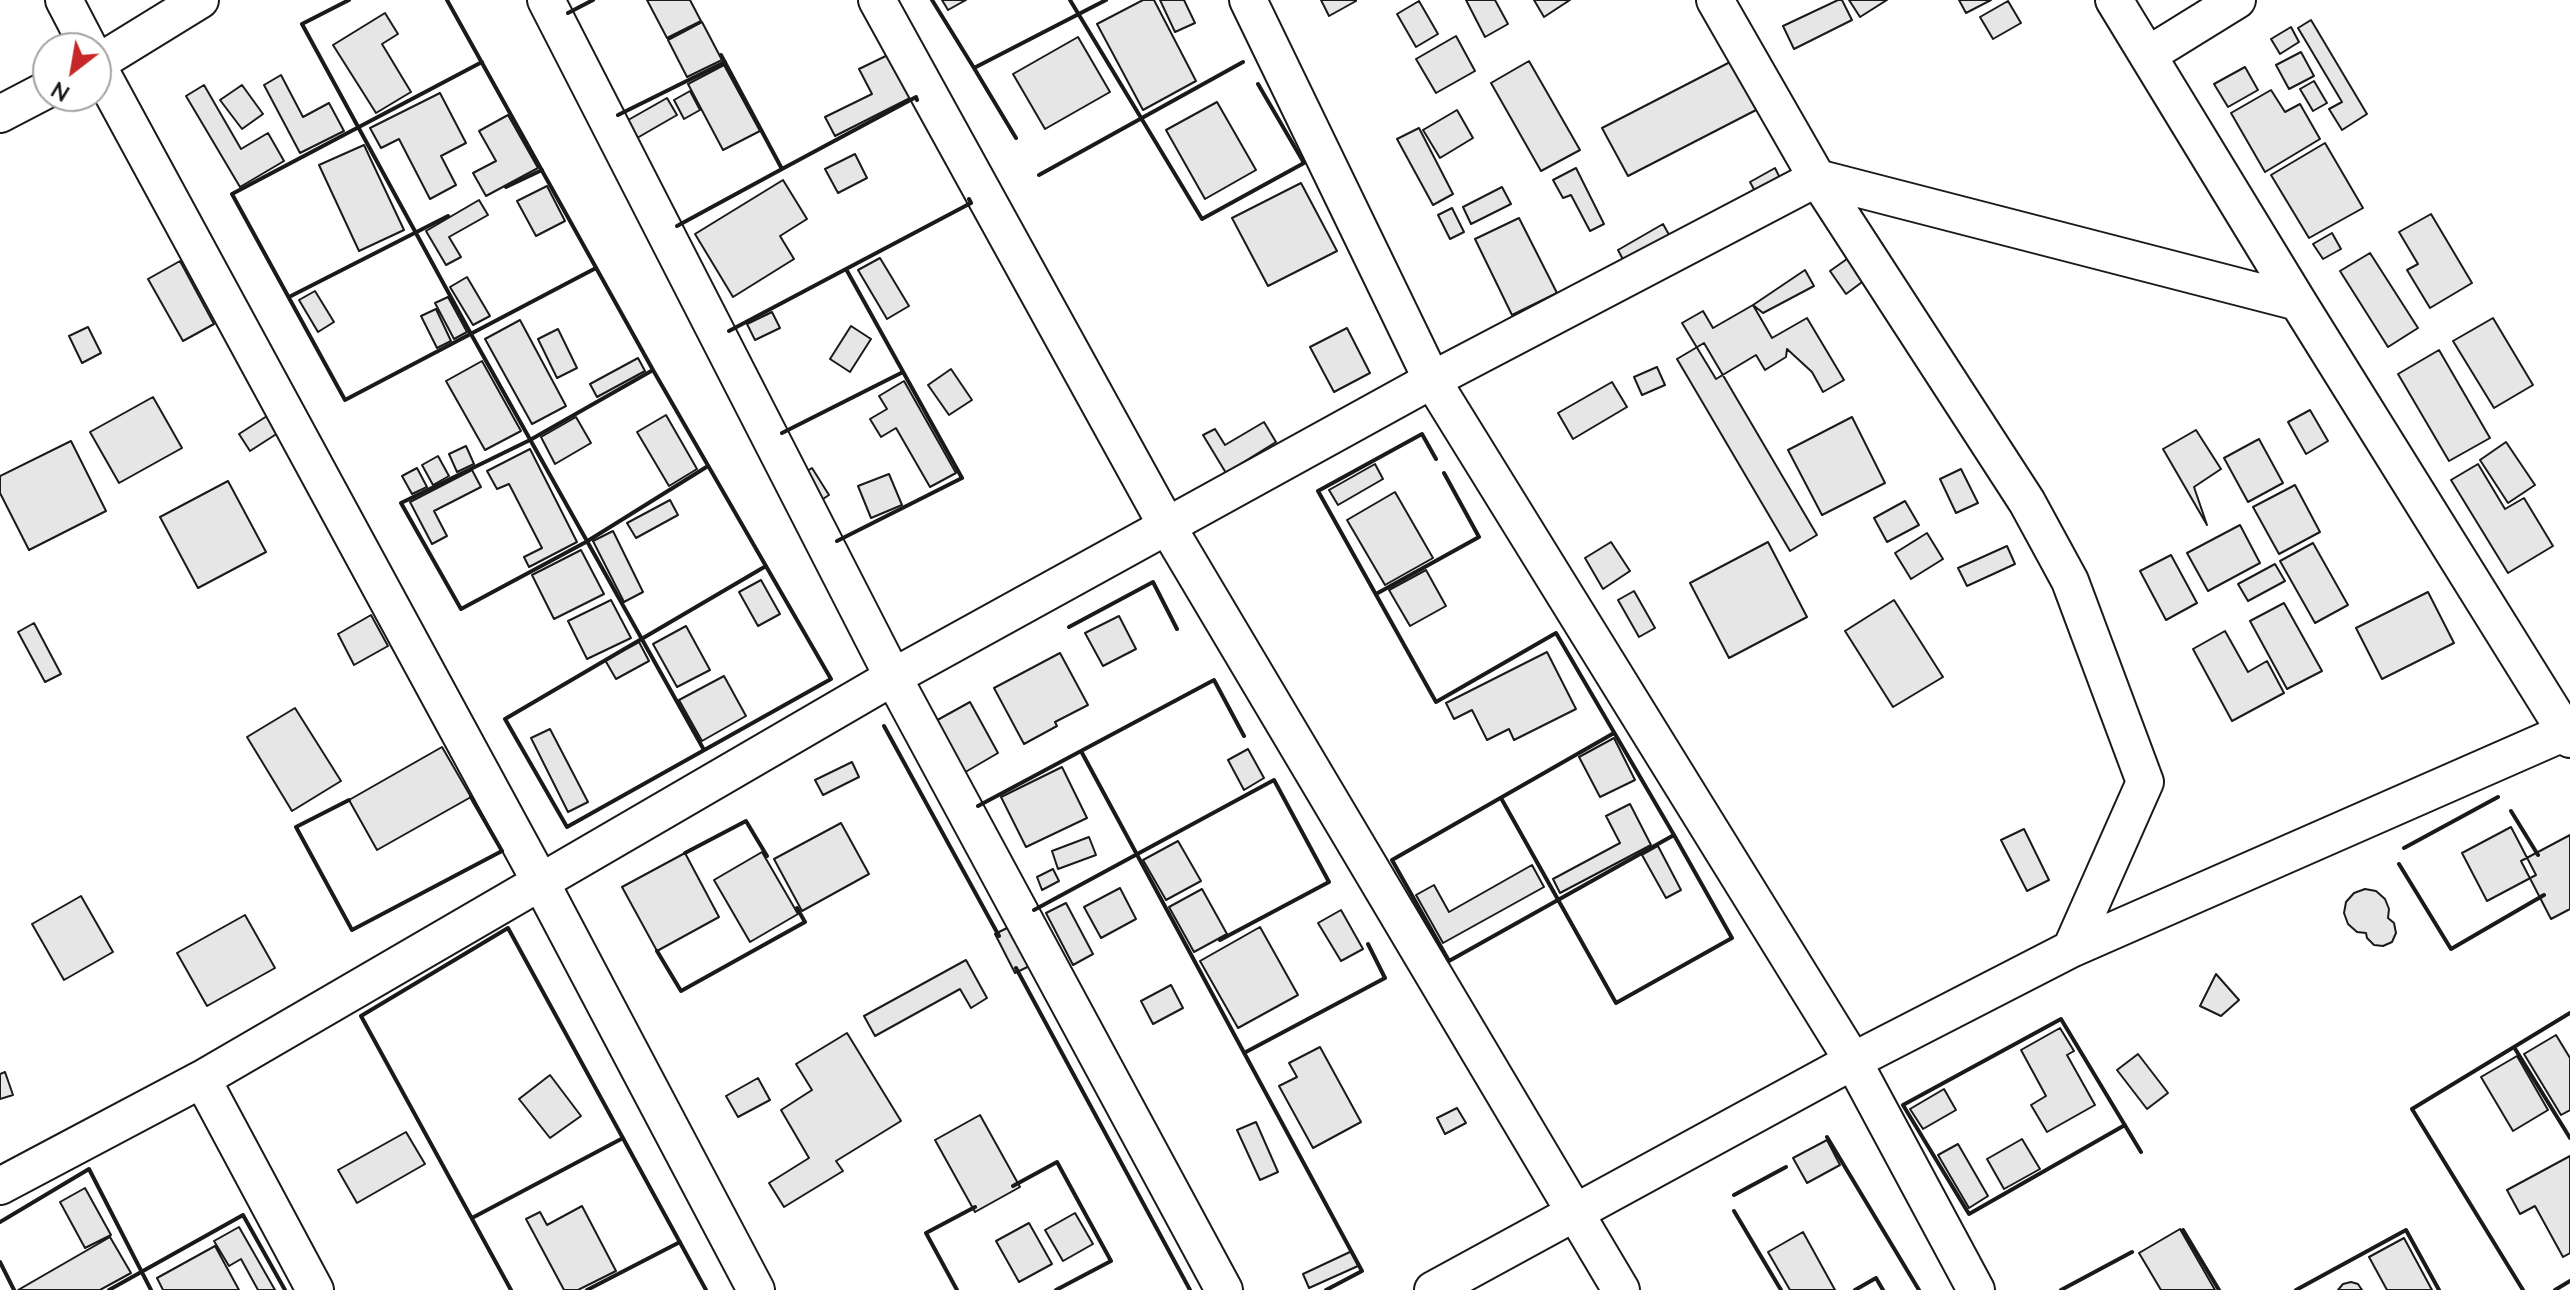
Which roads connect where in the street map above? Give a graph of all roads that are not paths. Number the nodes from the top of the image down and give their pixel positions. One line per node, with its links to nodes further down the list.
1 (64, 0): 9 (street)
2 (200, 0): 10 (street)
3 (546, 0): 19 (street)
4 (877, 0): 18 (street)
5 (1248, 0): 17 (street)
6 (1715, 0): 15 (street)
7 (2114, 0): 11 (street)
8 (2237, 0): 11 (street)
9 (81, 32)
10 (112, 53)
11 (2148, 55): 16 (street)
12 (112, 92): 21 (street)
13 (32, 97): 14 (street)
14 (0, 114)
15 (1817, 178): 16 (street); 17 (street); 22 (street)
16 (2298, 302): 20 (street)
17 (1432, 380): 18 (street); 23 (street)
18 (1167, 526): 19 (street); 26 (street)
19 (893, 677): 21 (street); 29 (street)
20 (2569, 734): 22 (street)
21 (540, 881): 24 (street); 28 (street)
22 (2071, 949): 23 (street)
23 (1853, 1061): 26 (street); 32 (street)
24 (202, 1079): 25 (street); 27 (street)
25 (0, 1186)
26 (1573, 1213): 30 (street); 31 (street)
27 (315, 1290)
28 (756, 1290)
29 (1224, 1290)
30 (1433, 1290)
31 (1621, 1290)
32 (1976, 1290)

